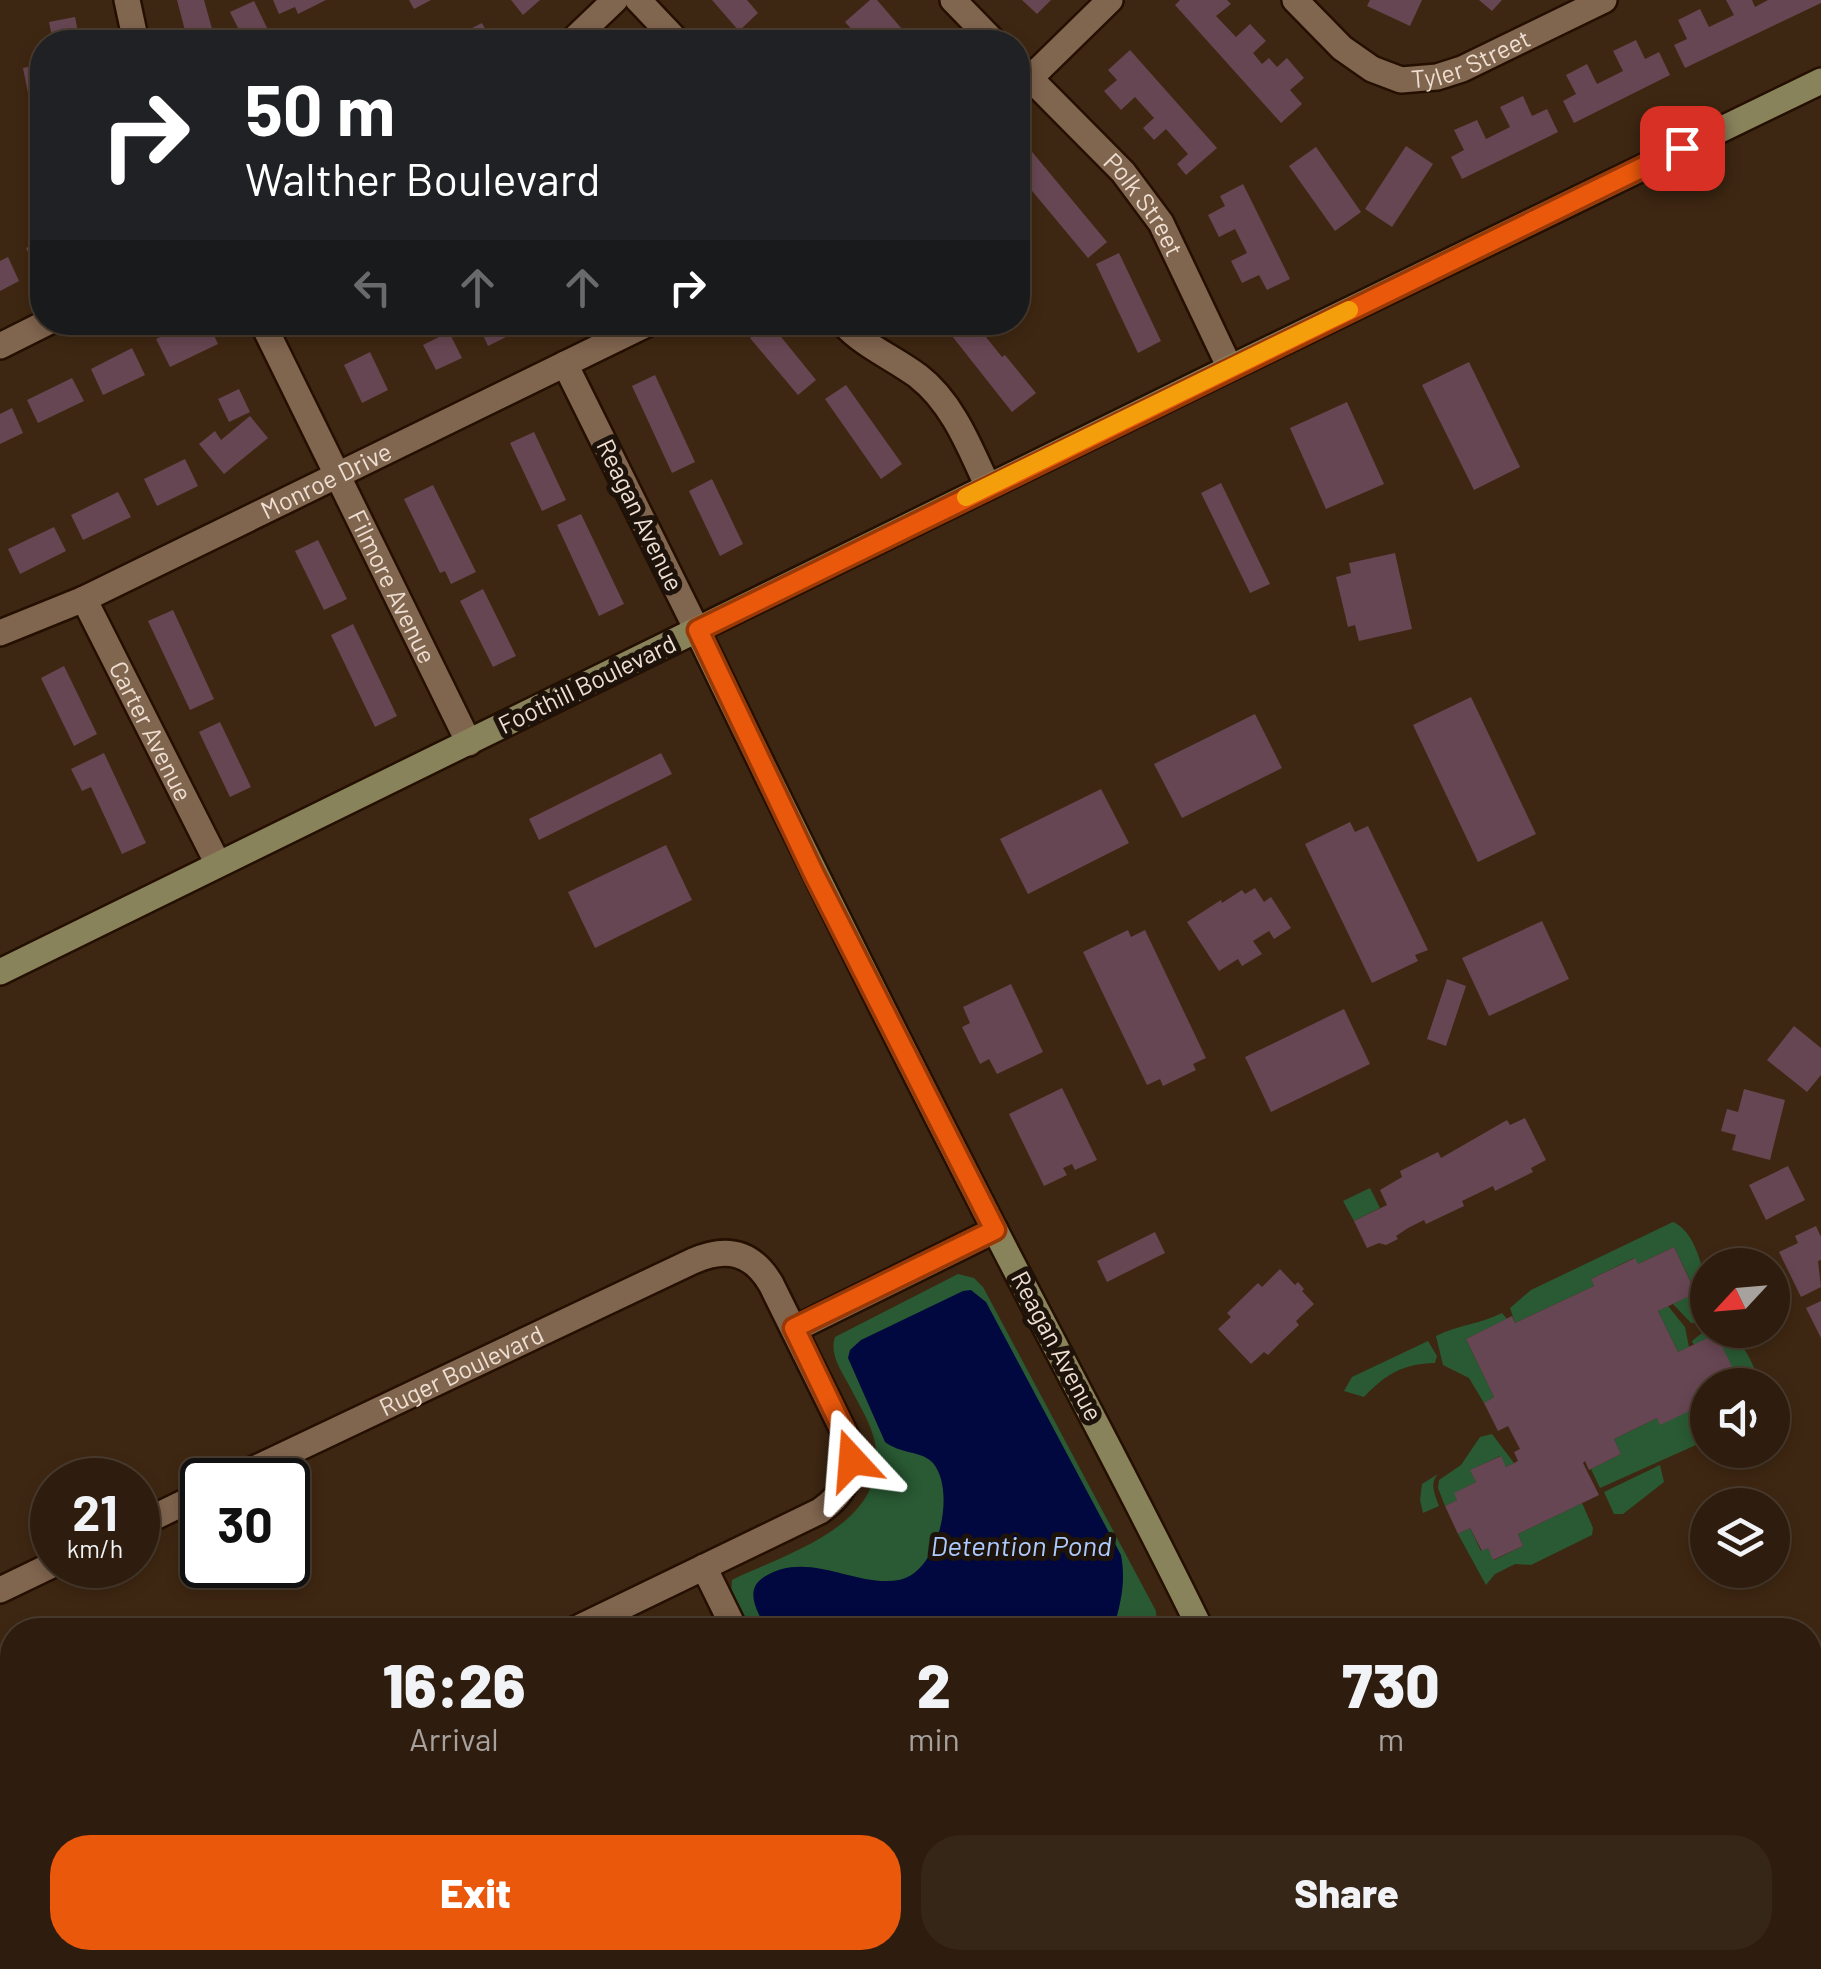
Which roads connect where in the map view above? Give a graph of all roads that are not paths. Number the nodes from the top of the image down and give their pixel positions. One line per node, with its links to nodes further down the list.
1 (127, 0): 8 (street)
2 (614, 0): 9 (street)
3 (638, 0): 10 (street)
4 (953, 0): 11 (street)
5 (1110, 0): 12 (street)
6 (1295, 0): 7 (street, Tyler Street)
7 (1604, 0)
8 (133, 30)
9 (583, 30)
10 (667, 30)
11 (982, 30)
12 (1030, 70)
13 (1821, 81): 21 (main road, Foothill Boulevard)
14 (1030, 86): 21 (street, Polk Street)
15 (30, 331): 19 (street)
16 (268, 335): 22 (street, Filmore Avenue)
17 (624, 335): 20 (street, Monroe Drive)
18 (853, 335): 23 (street)
19 (0, 346)
20 (565, 364): 22 (street, Monroe Drive); 25 (street, Reagan Avenue)
21 (1230, 368): 23 (main road, Foothill Boulevard)
22 (336, 474): 24 (street, Monroe Drive); 27 (street, Filmore Avenue)
23 (988, 487): 25 (main road, Foothill Boulevard)
24 (84, 598): 26 (street, Monroe Drive); 28 (street, Carter Avenue)
25 (698, 630): 27 (main road, Foothill Boulevard); 30 (main road, Reagan Avenue)
26 (0, 633)
27 (469, 742): 28 (main road, Foothill Boulevard)
28 (218, 864): 29 (main road, Foothill Boulevard)
29 (0, 972)
30 (995, 1230): 31 (street); 38 (main road, Reagan Avenue)
31 (794, 1328): 32 (street, Ruger Boulevard); 33 (street)
32 (277, 1458)
33 (704, 1568): 36 (street); 37 (street)
34 (30, 1576): 35 (street)
35 (0, 1590)
36 (599, 1618)
37 (729, 1618)
38 (1195, 1618)

